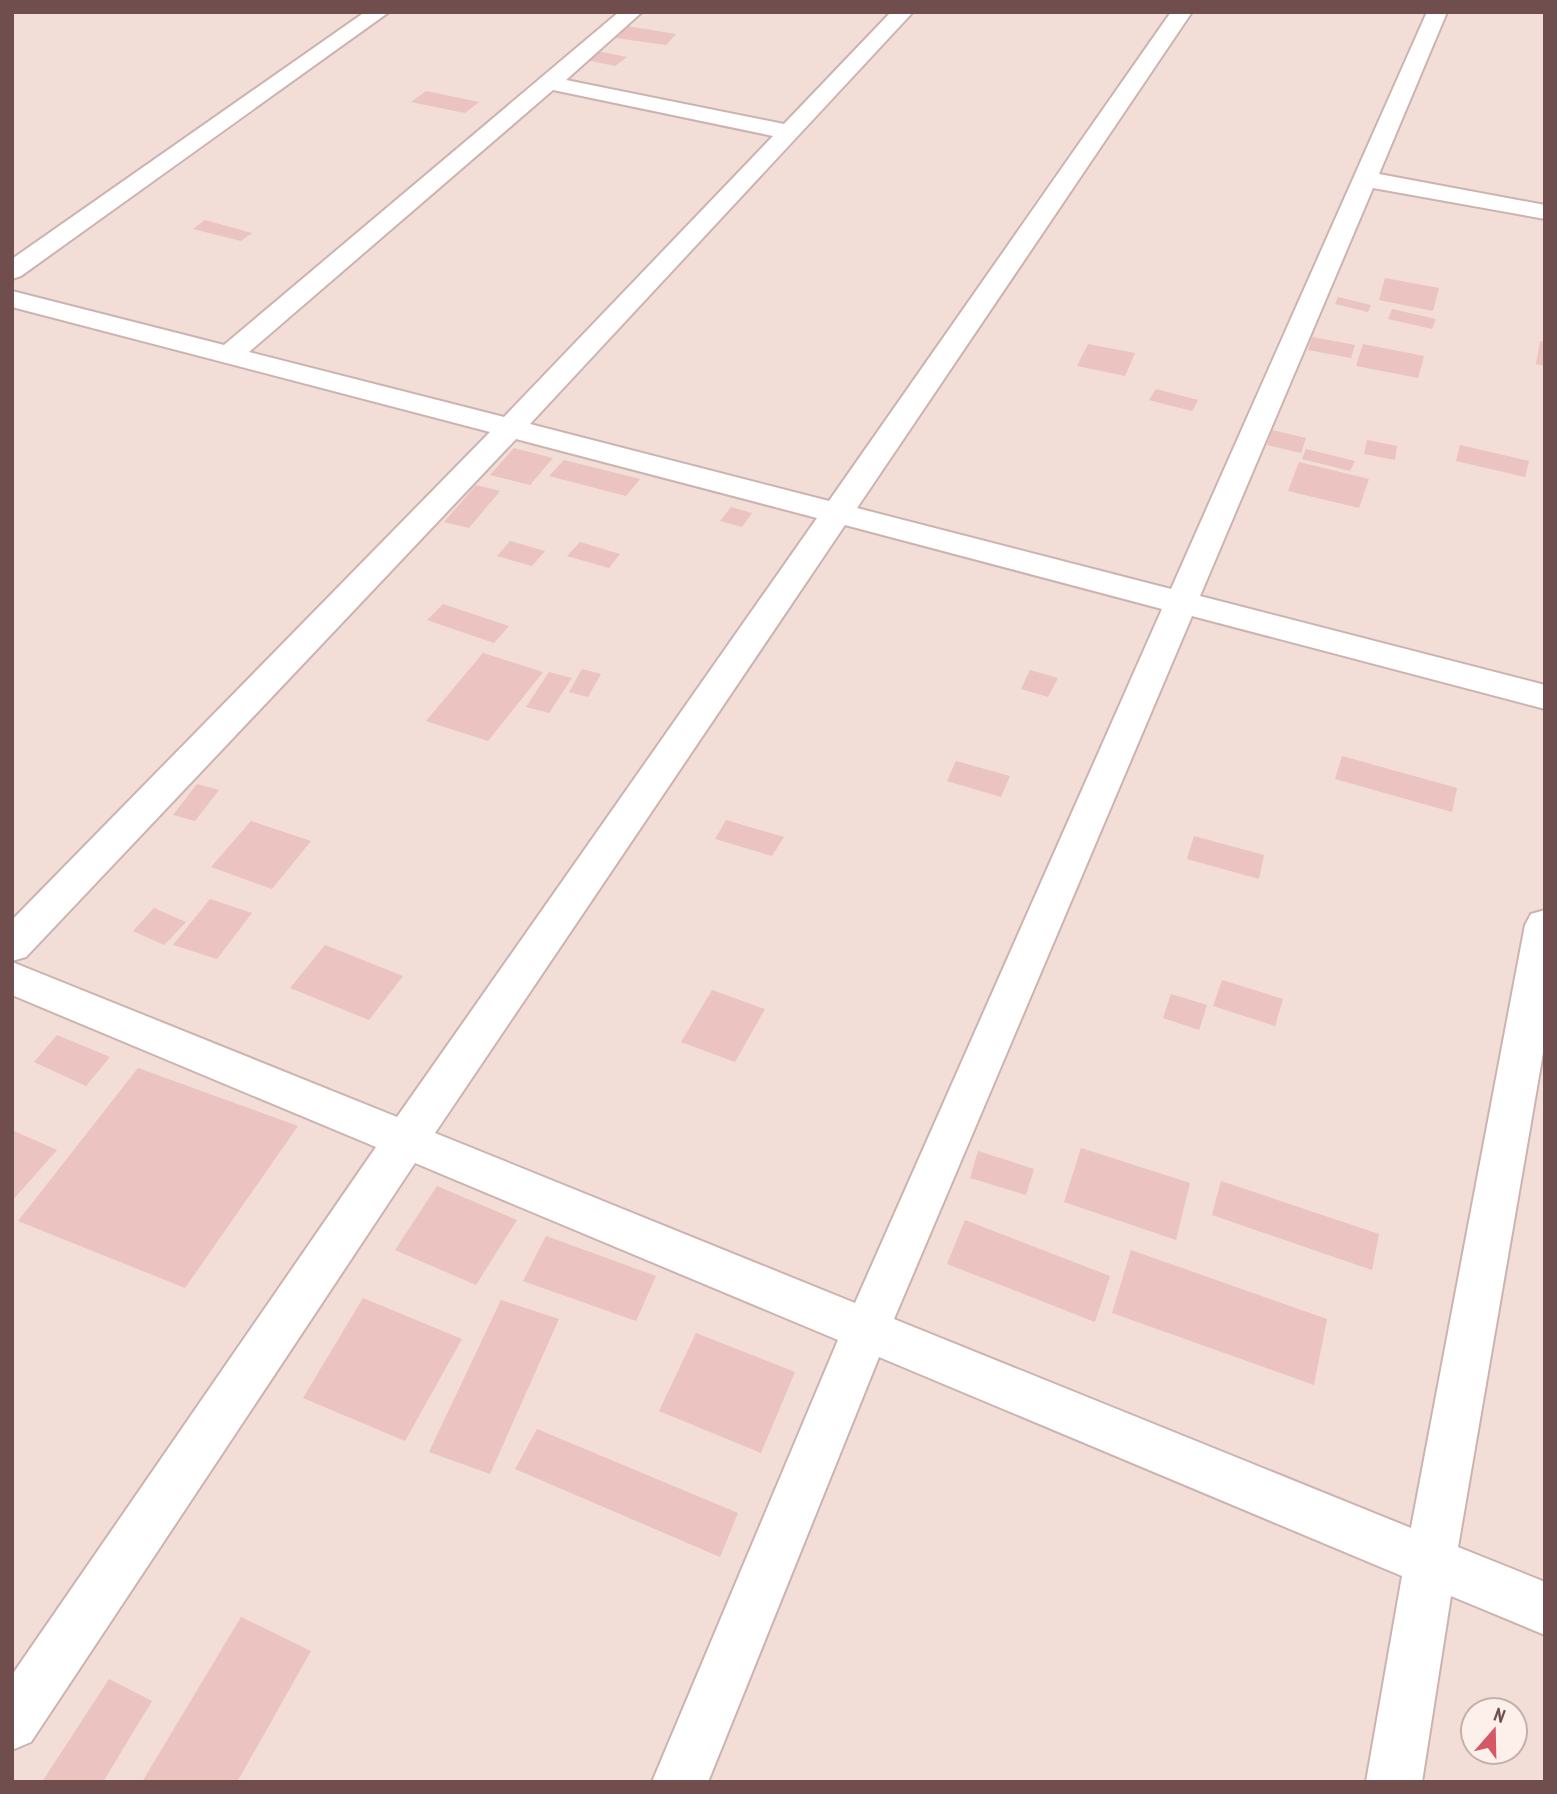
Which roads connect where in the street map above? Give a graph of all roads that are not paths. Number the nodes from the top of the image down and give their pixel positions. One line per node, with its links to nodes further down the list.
1 (379, 12): 10 (street)
2 (632, 12): 6 (street)
3 (904, 12): 7 (street)
4 (1182, 12): 14 (street)
5 (1437, 12): 8 (street)
6 (549, 83): 7 (street); 12 (street)
7 (790, 132): 13 (street)
8 (1365, 179): 9 (street); 15 (street)
9 (1545, 212)
10 (12, 271)
11 (12, 299): 12 (street)
12 (228, 356): 13 (street)
13 (509, 429): 14 (street); 18 (street)
14 (836, 515): 15 (street); 20 (street)
15 (1181, 603): 16 (street); 21 (street)
16 (1545, 697)
17 (1545, 925): 22 (street)
18 (12, 946)
19 (12, 978): 20 (street)
20 (406, 1140): 21 (street); 24 (street)
21 (866, 1330): 22 (street); 25 (street)
22 (1430, 1562): 23 (street); 26 (street)
23 (1545, 1609)
24 (12, 1723)
25 (680, 1782)
26 (1394, 1782)

